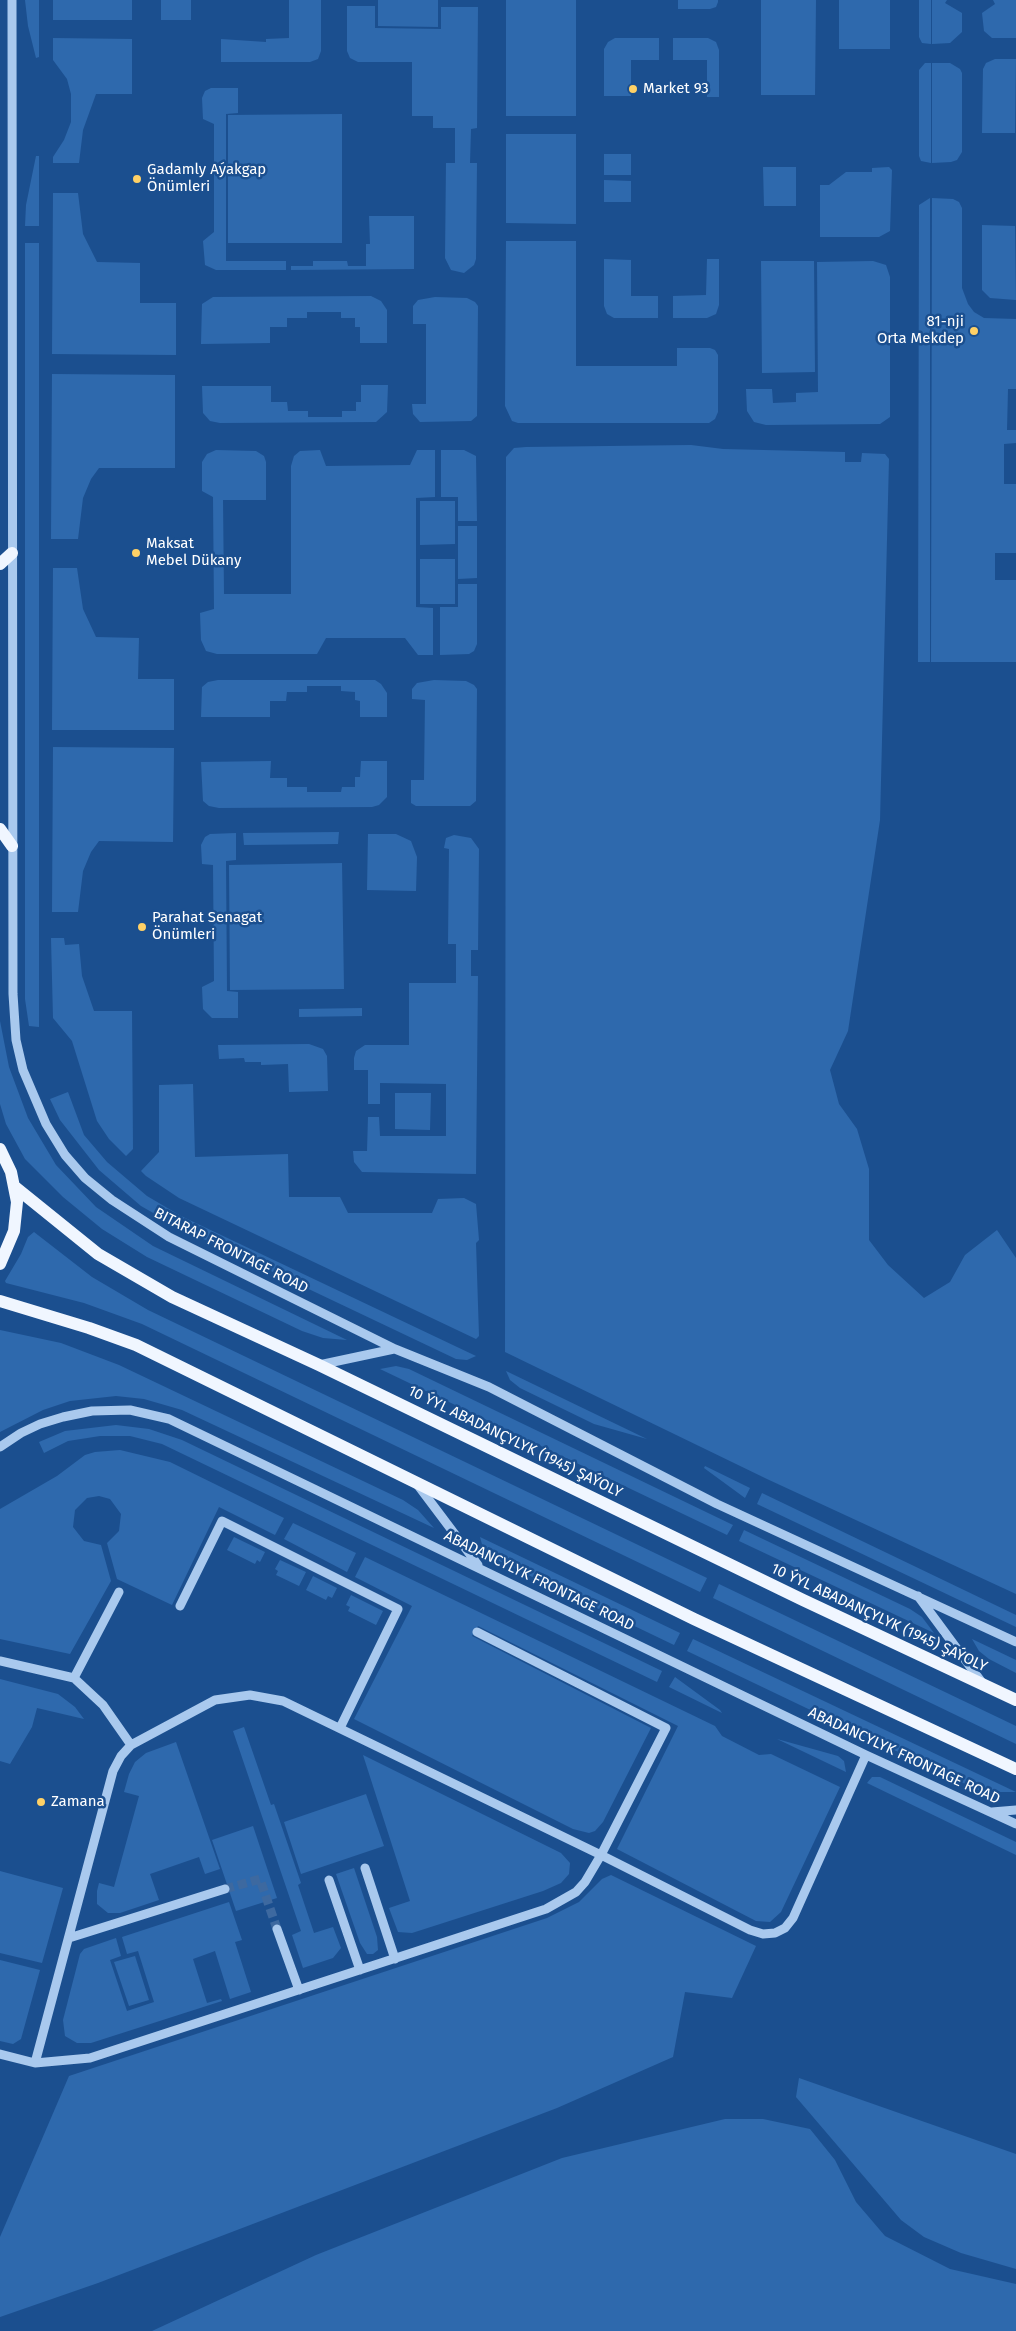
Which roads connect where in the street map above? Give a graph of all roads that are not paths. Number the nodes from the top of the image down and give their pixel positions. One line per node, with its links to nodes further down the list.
1 (12, 0): 2 (street, BITARAP FRONTAGE ROAD)
2 (12, 553): 3 (main road); 5 (street, BITARAP FRONTAGE ROAD)
3 (0, 564)
4 (0, 829): 5 (main road)
5 (12, 846): 10 (street, BITARAP FRONTAGE ROAD)
6 (0, 1149): 7 (main road)
7 (16, 1187): 8 (main road); 11 (main road, 10 ÝYL ABADANÇYLYK (1945) ŞAÝOLY)
8 (0, 1264)
9 (0, 1301): 13 (main road)
10 (395, 1349): 11 (street); 16 (street)
11 (319, 1364): 22 (main road, 10 ÝYL ABADANÇYLYK (1945) ŞAÝOLY)
12 (0, 1447): 14 (street, ABADANCYLYK FRONTAGE ROAD)
13 (416, 1482): 14 (street); 27 (main road)
14 (479, 1567): 26 (street, ABADANCYLYK FRONTAGE ROAD)
15 (119, 1592): 21 (street)
16 (916, 1594): 19 (street); 22 (street)
17 (180, 1606): 24 (street)
18 (477, 1632): 31 (street)
19 (1016, 1642)
20 (0, 1661): 21 (street)
21 (74, 1678): 25 (street)
22 (985, 1686): 23 (main road, 10 ÝYL ABADANÇYLYK (1945) ŞAÝOLY)
23 (1016, 1700)
24 (340, 1728): 25 (street); 31 (street)
25 (131, 1745): 36 (street)
26 (866, 1755): 29 (street, ABADANCYLYK FRONTAGE ROAD); 31 (street)
27 (1016, 1769)
28 (1016, 1810): 29 (street)
29 (992, 1812): 30 (street, ABADANCYLYK FRONTAGE ROAD)
30 (1016, 1824)
31 (601, 1855): 37 (street)
32 (365, 1868): 37 (street)
33 (329, 1880): 38 (street)
34 (225, 1890): 36 (street)
35 (278, 1929): 39 (street)
36 (69, 1938): 41 (street)
37 (395, 1959): 38 (street)
38 (360, 1970): 39 (street)
39 (299, 1990): 41 (street)
40 (0, 2054): 41 (street)
41 (36, 2063)

